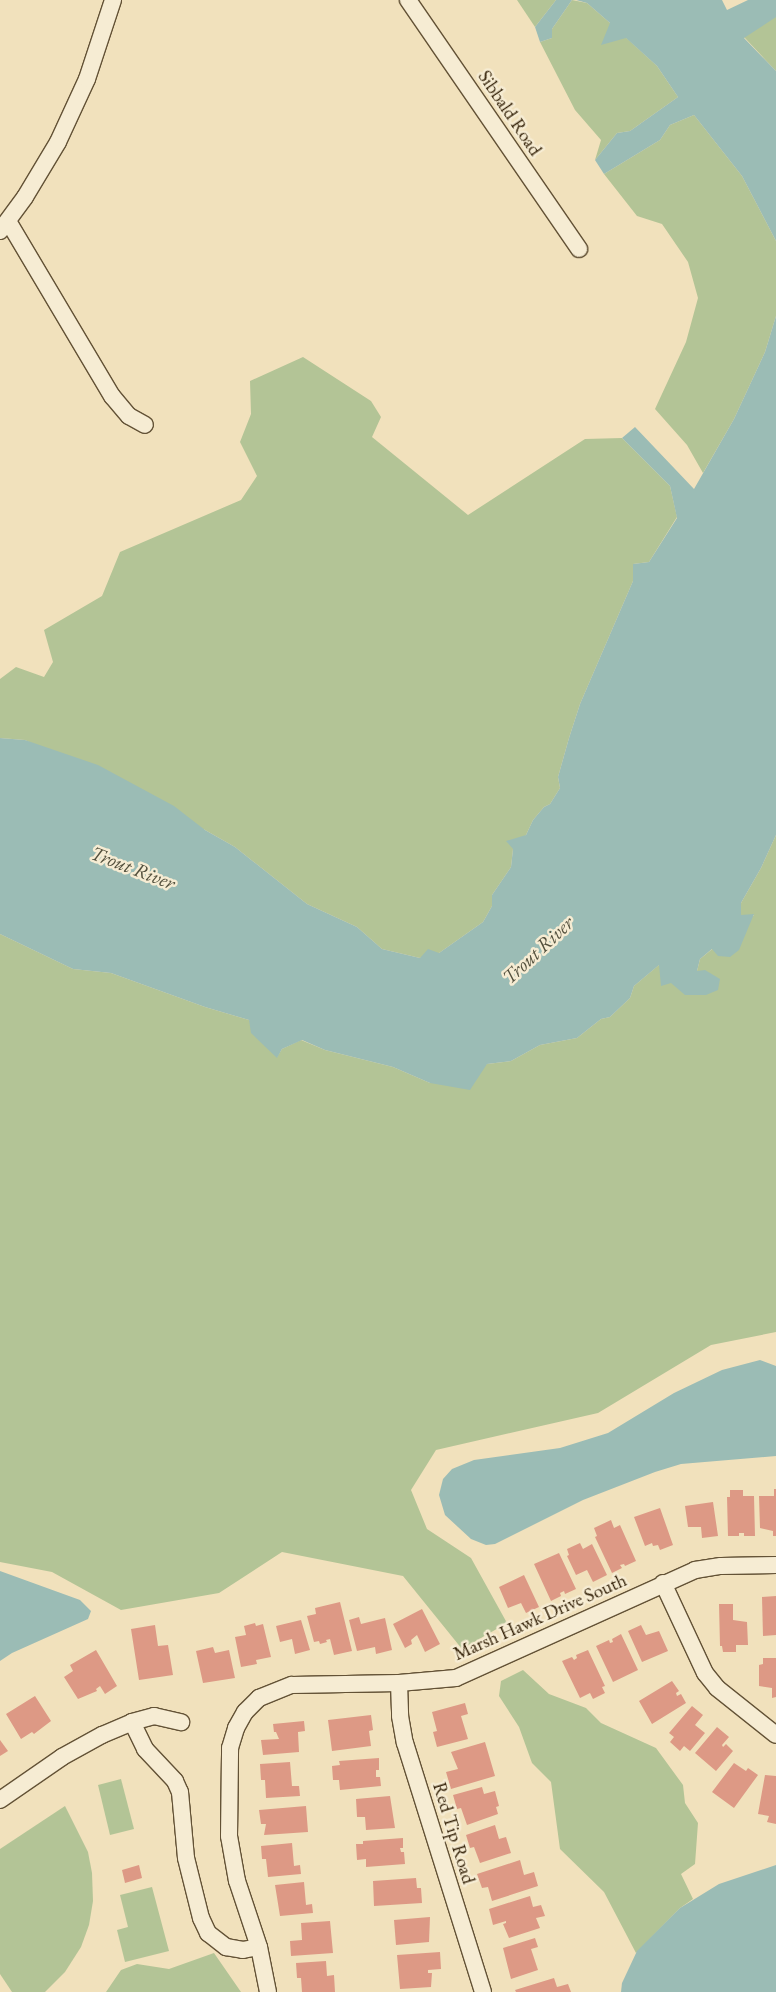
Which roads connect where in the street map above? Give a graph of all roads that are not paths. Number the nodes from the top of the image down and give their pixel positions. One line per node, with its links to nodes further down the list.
1 (114, 0): 3 (street)
2 (408, 0): 4 (street, Sibbald Road)
3 (4, 226): 5 (street)
4 (579, 249)
5 (145, 425)
6 (776, 1565): 7 (street, Marsh Hawk Drive South)
7 (663, 1583): 8 (street, Marsh Hawk Drive South); 11 (street)
8 (399, 1683): 13 (street, Marsh Hawk Drive South); 15 (street, Red Tip Road)
9 (132, 1722): 10 (street); 12 (street); 13 (street)
10 (181, 1722)
11 (776, 1735)
12 (0, 1800)
13 (259, 1947): 14 (street)
14 (268, 1992)
15 (483, 1992)

